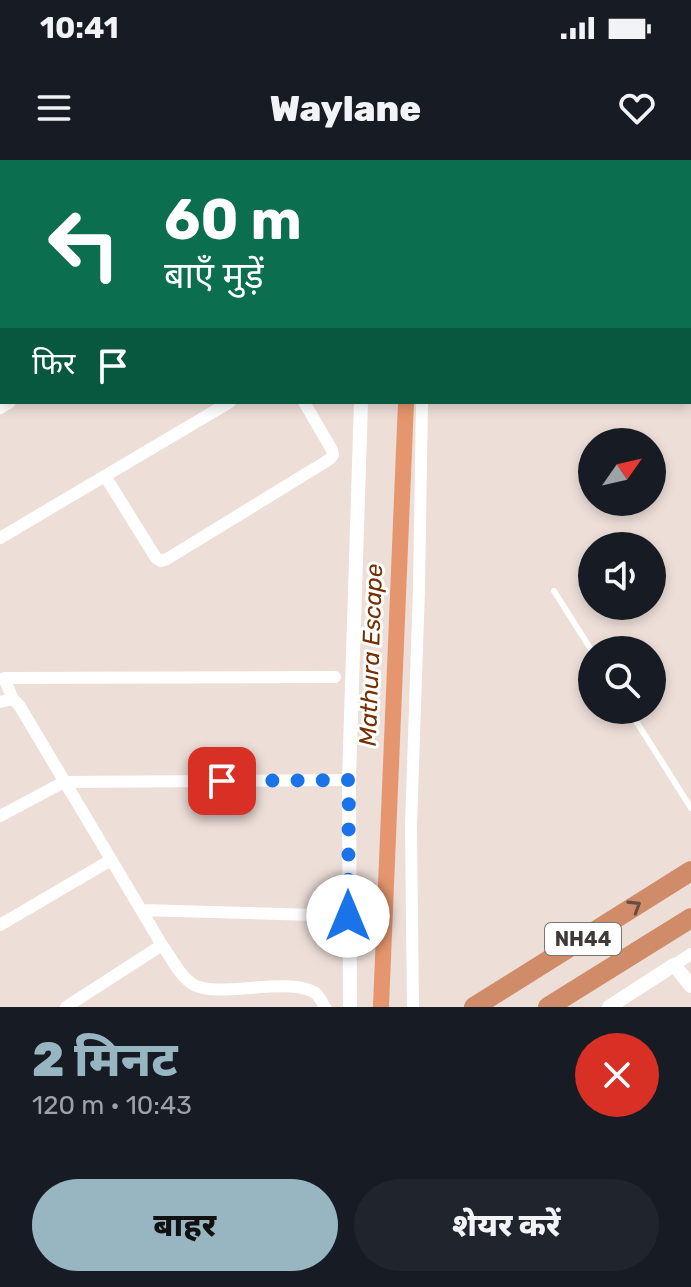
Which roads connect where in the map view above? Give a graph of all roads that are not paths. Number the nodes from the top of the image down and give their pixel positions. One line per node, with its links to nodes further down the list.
1 (227, 404): 5 (street)
2 (305, 404): 5 (street)
3 (361, 404): 12 (street)
4 (422, 404): 29 (street)
5 (105, 476): 6 (street)
6 (0, 538)
7 (554, 591): 8 (lane)
8 (582, 636)
9 (335, 677): 10 (street)
10 (7, 700): 13 (street)
11 (638, 724): 14 (lane)
12 (349, 780): 13 (street); 19 (street)
13 (64, 782): 15 (street); 16 (street)
14 (691, 808)
15 (0, 816)
16 (111, 860): 18 (street); 21 (street)
17 (691, 871): 30 (highway, NH44, one-way to 17)
18 (142, 910): 19 (street); 22 (street)
19 (348, 916): 28 (street)
20 (691, 918): 31 (highway, NH44)
21 (0, 925)
22 (162, 945): 26 (street); 27 (street)
23 (691, 954): 24 (street)
24 (674, 965): 25 (street); 32 (street)
25 (691, 986)
26 (66, 1007)
27 (325, 1007)
28 (350, 1007)
29 (413, 1007)
30 (474, 1007)
31 (548, 1007)
32 (609, 1007)

